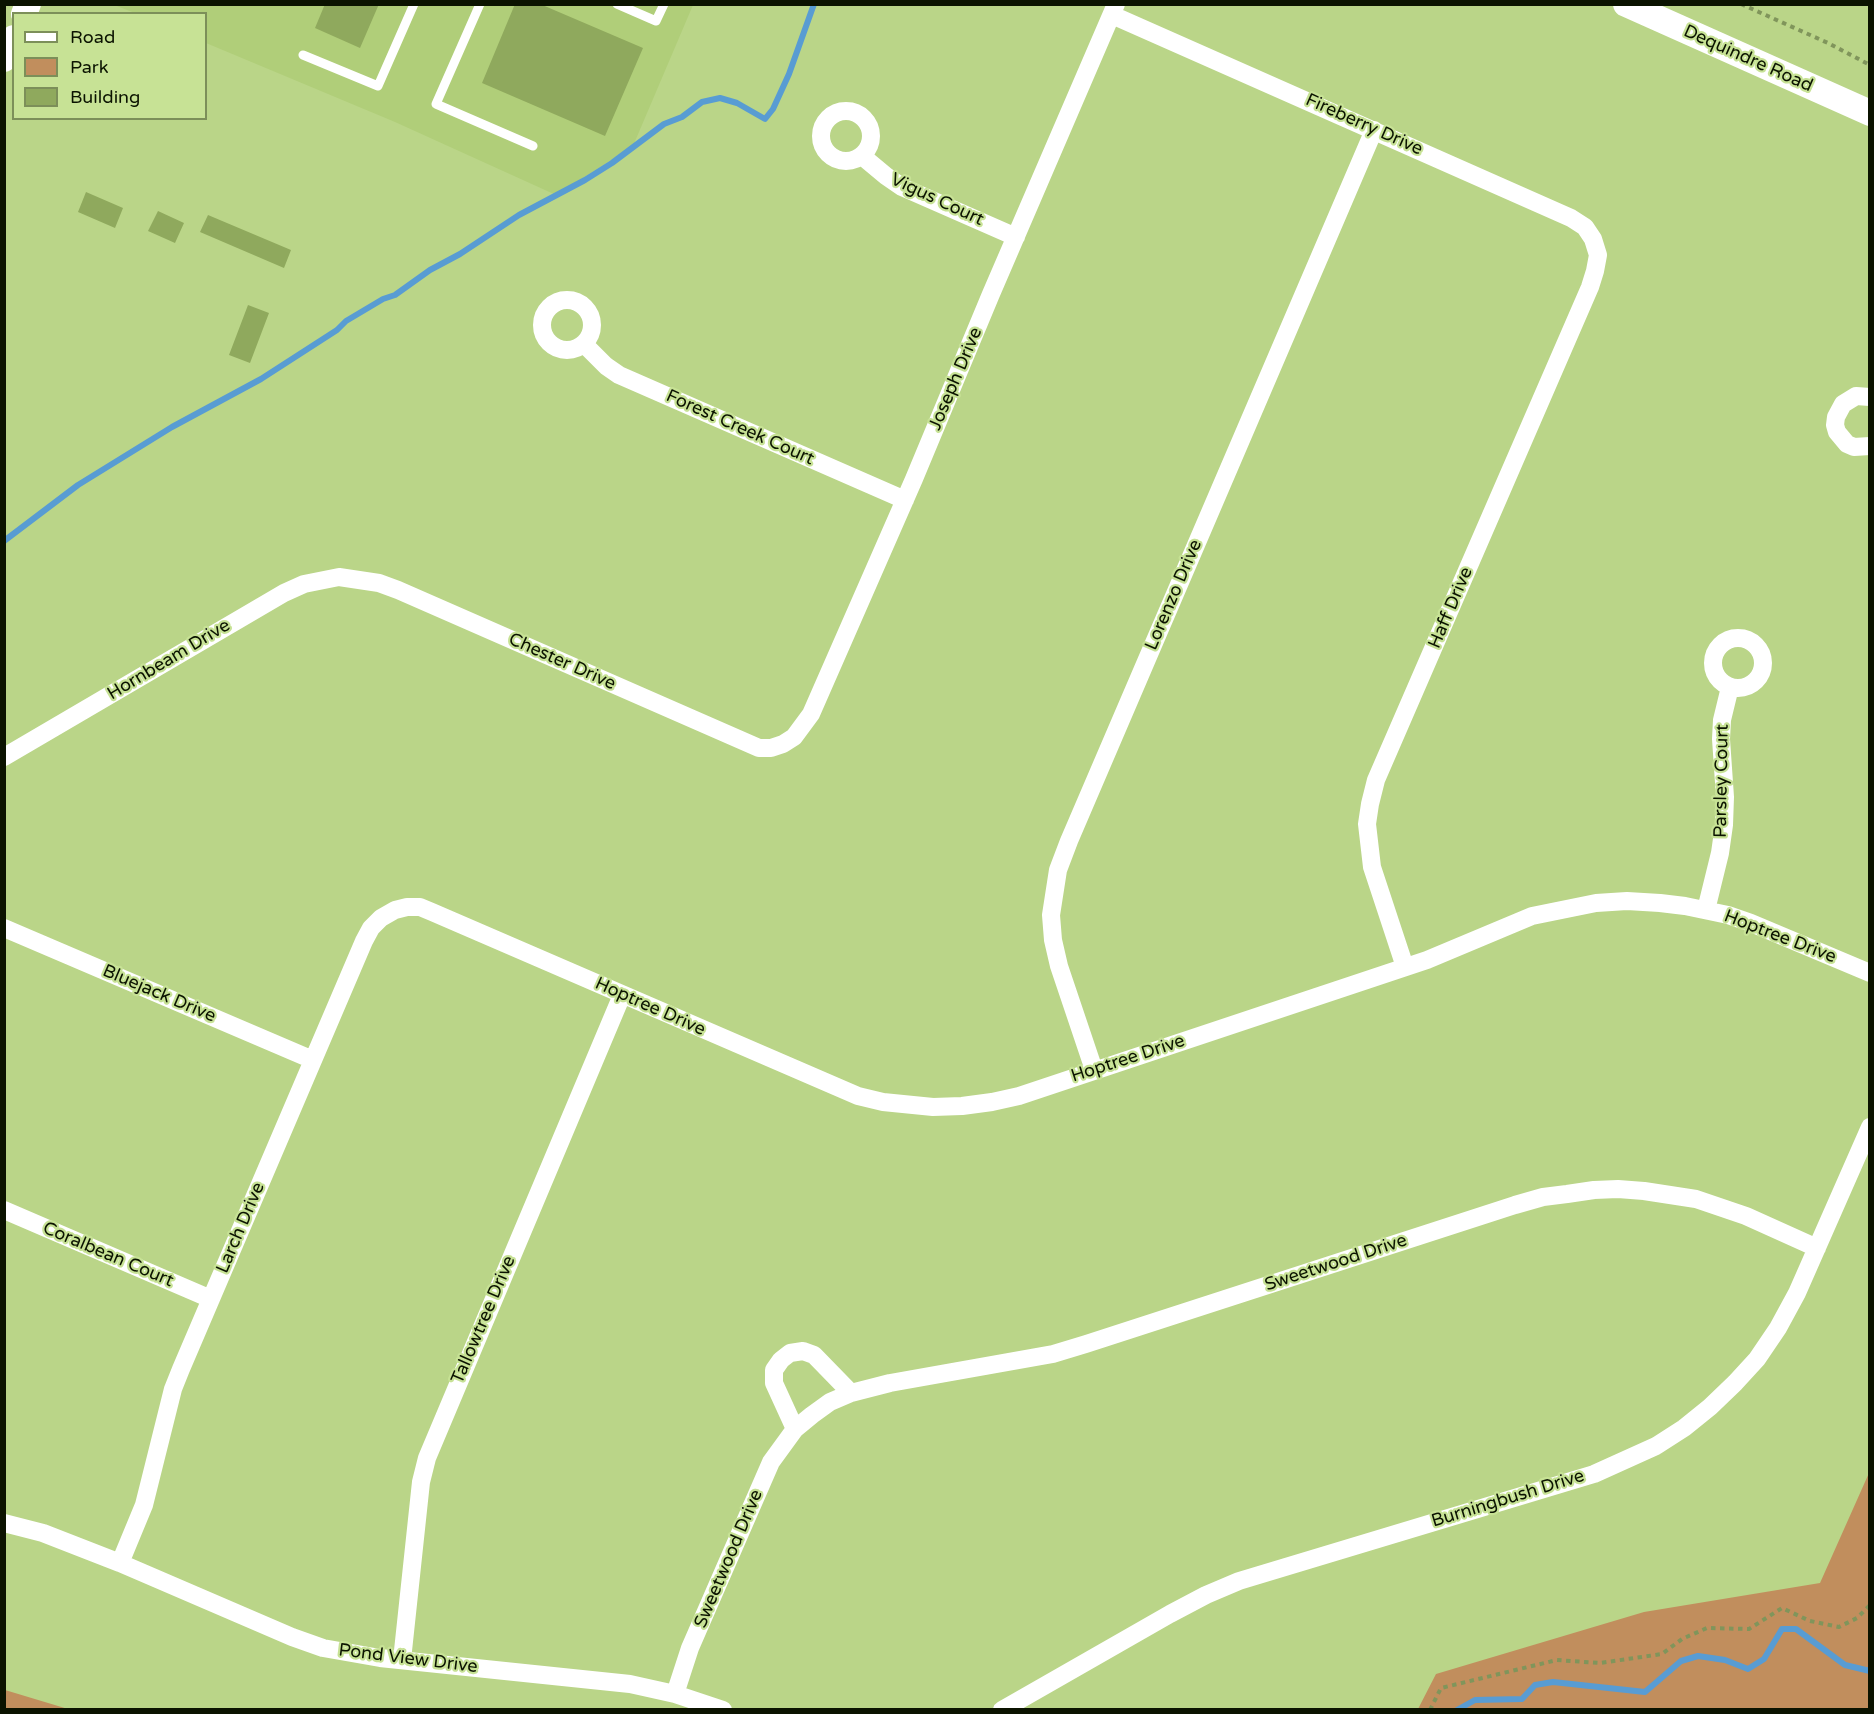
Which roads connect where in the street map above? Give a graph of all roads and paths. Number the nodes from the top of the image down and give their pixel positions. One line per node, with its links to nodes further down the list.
1 (414, 4): 9 (lane)
2 (480, 4): 14 (lane)
3 (617, 4): 4 (lane)
4 (664, 4)
5 (1626, 4): 12 (main road, Dequindre Road)
6 (1741, 4): 11 (path)
7 (1114, 10): 13 (street, Fireberry Drive); 16 (street, Joseph Drive)
8 (12, 42): 10 (main road)
9 (303, 55)
10 (4, 58)
11 (1869, 65)
12 (1869, 113)
13 (1374, 130): 17 (street, Fireberry Drive); 33 (street, Lorenzo Drive)
14 (533, 146)
15 (862, 156): 16 (street, Vigus Court)
16 (1016, 237): 21 (street, Joseph Drive)
17 (1598, 255): 29 (street, Haff Drive)
18 (584, 344): 21 (street, Forest Creek Court)
19 (1869, 397): 20 (street)
20 (1869, 446)
21 (905, 500): 24 (street, Joseph Drive)
22 (339, 577): 24 (street, Chester Drive); 25 (street, Hornbeam Drive)
23 (1730, 687): 27 (street, Parsley Court)
24 (783, 744)
25 (4, 757)
26 (395, 910): 31 (street, Hoptree Drive); 32 (street, Larch Drive)
27 (1706, 910): 29 (street, Hoptree Drive); 30 (street, Hoptree Drive)
28 (4, 928): 32 (street, Bluejack Drive)
29 (1405, 968): 33 (street, Hoptree Drive)
30 (1869, 973)
31 (622, 995): 33 (street, Hoptree Drive); 43 (street, Tallowtree Drive)
32 (313, 1060): 37 (street, Larch Drive)
33 (1094, 1070)
34 (1869, 1127): 36 (street, Burningbush Drive)
35 (4, 1210): 37 (street, Coralbean Court)
36 (1817, 1248): 38 (street, Sweetwood Drive); 46 (street, Burningbush Drive)
37 (211, 1299): 41 (street, Larch Drive)
38 (851, 1393): 39 (street, Sweetwood Drive); 39 (street)
39 (795, 1430): 44 (street, Sweetwood Drive)
40 (4, 1523): 41 (street, Pond View Drive)
41 (120, 1563): 43 (street, Pond View Drive)
42 (1869, 1605): 47 (path)
43 (402, 1660): 44 (street, Pond View Drive)
44 (675, 1694): 45 (street, Pond View Drive)
45 (723, 1710)
46 (1002, 1710)
47 (1430, 1710)

